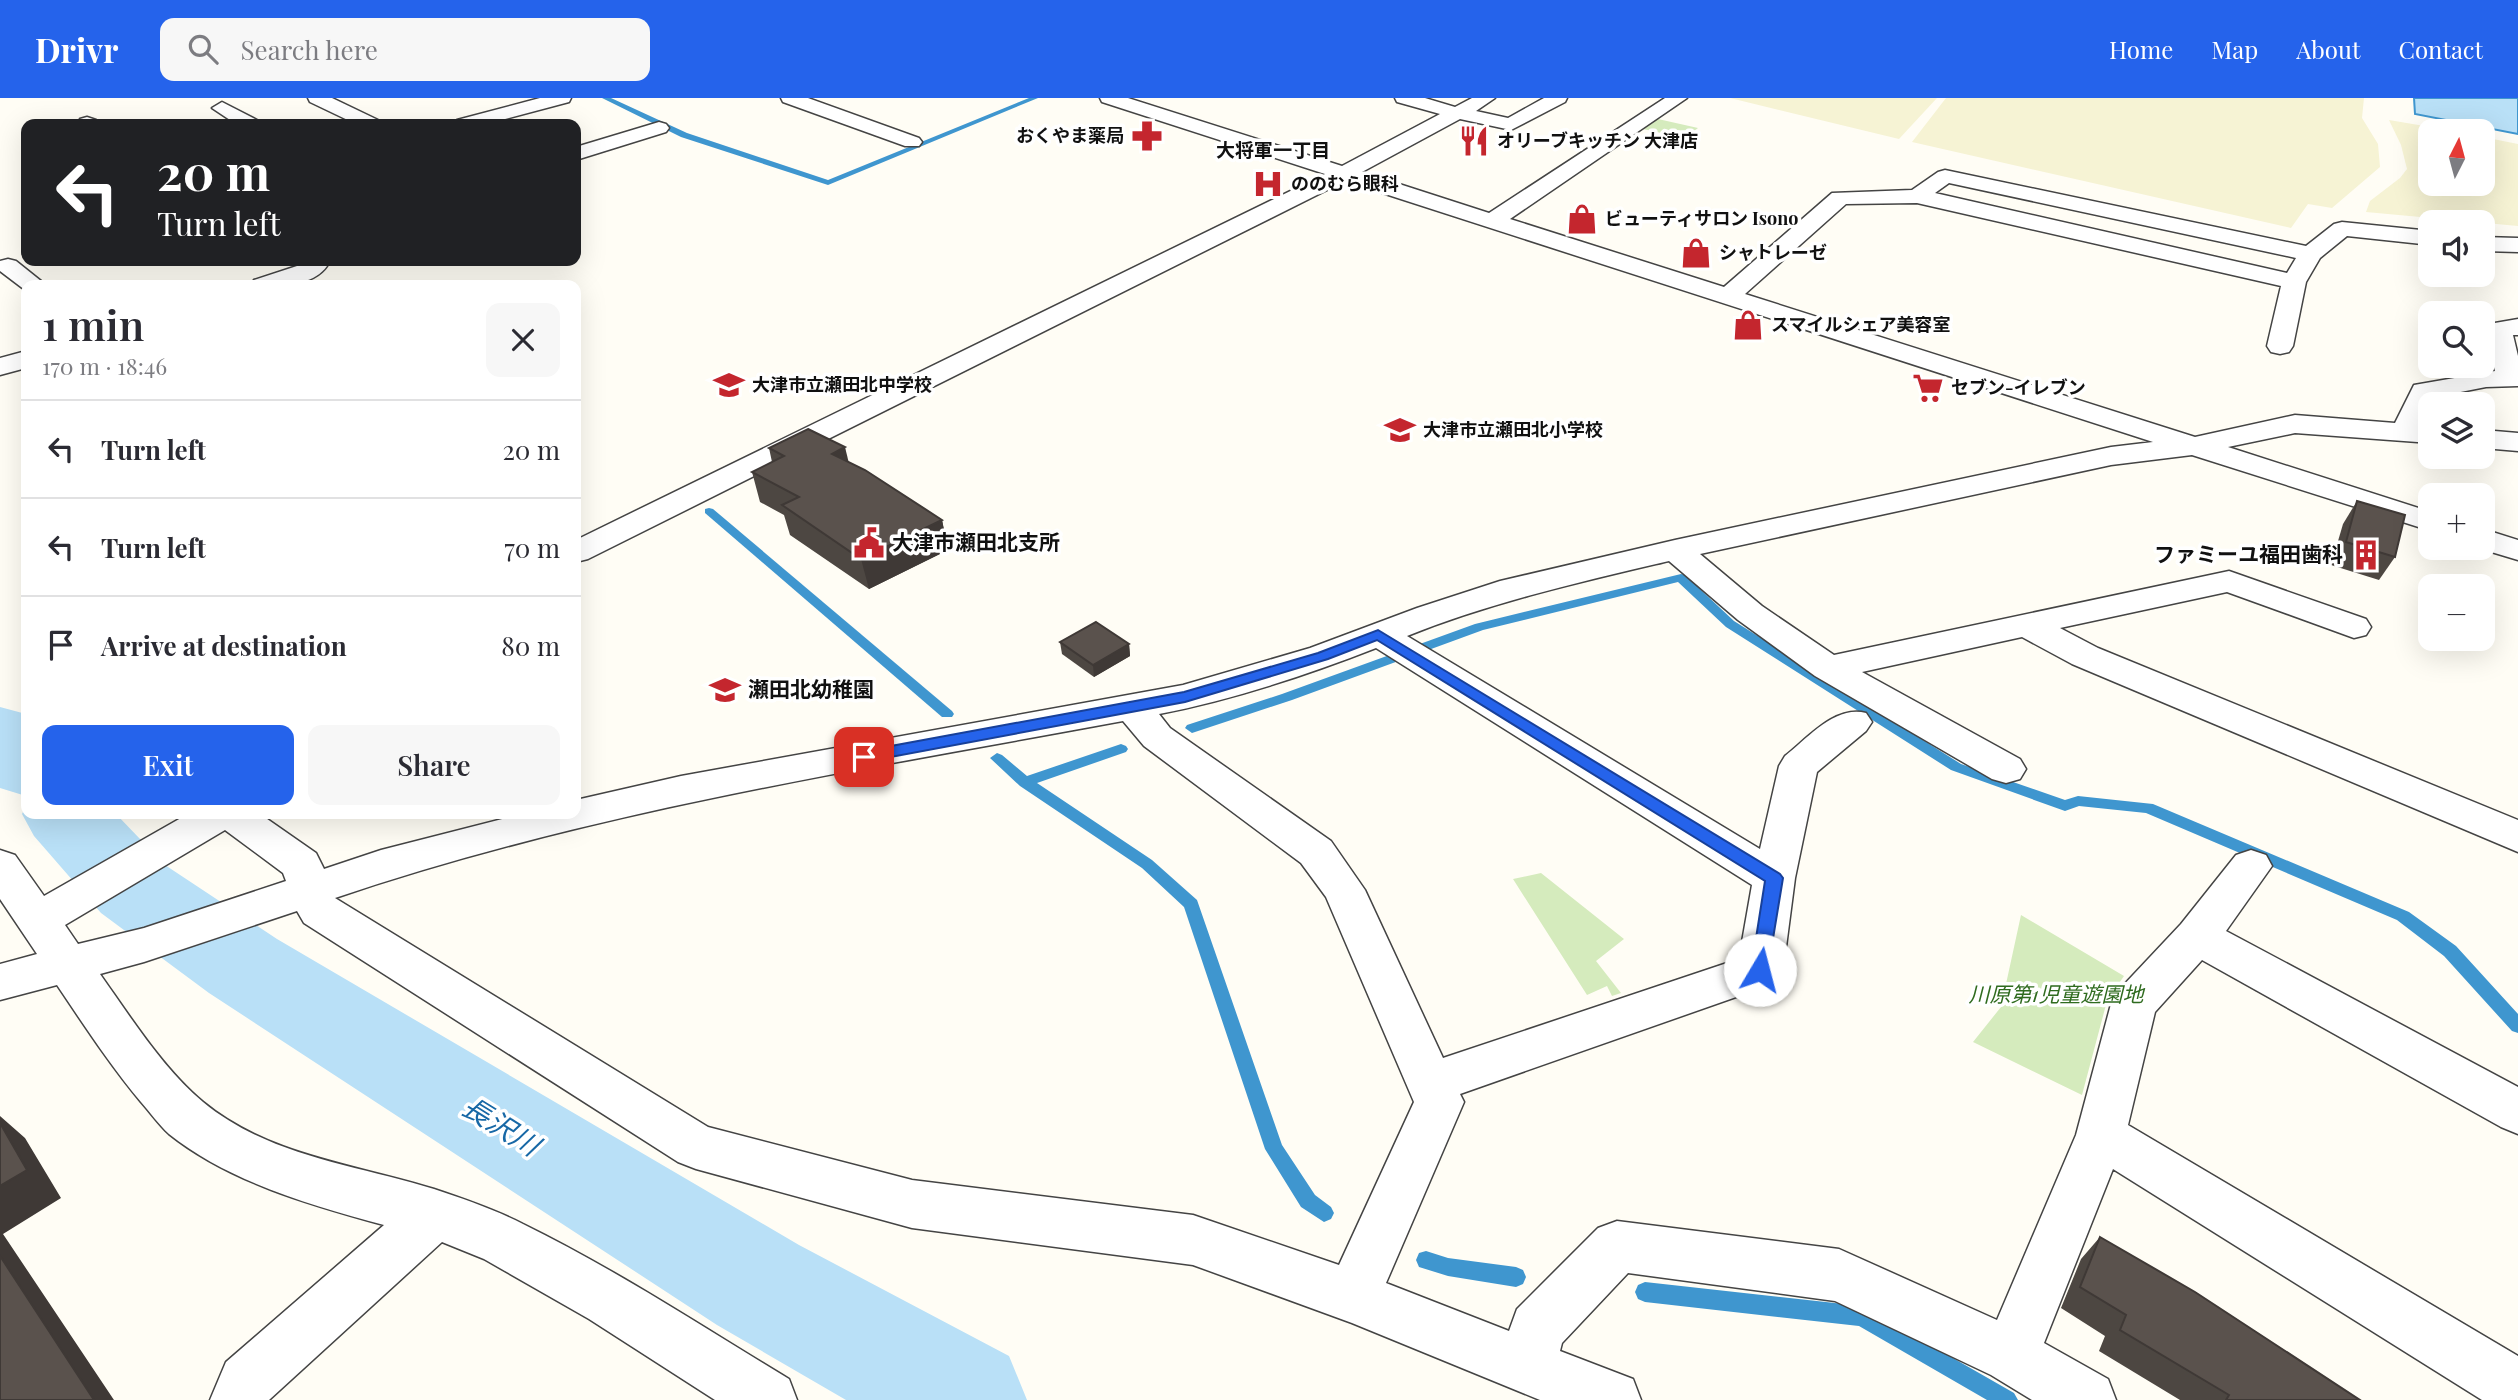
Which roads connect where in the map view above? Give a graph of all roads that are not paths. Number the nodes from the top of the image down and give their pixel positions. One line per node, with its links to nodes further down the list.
1 (317, 98): 14 (street)
2 (497, 98): 11 (street)
3 (562, 98): 11 (street)
4 (790, 98): 17 (street)
5 (1109, 98): 19 (street)
6 (1404, 98): 12 (street)
7 (1486, 98): 12 (street)
8 (1559, 98): 12 (street)
9 (1678, 98): 21 (street)
10 (222, 108): 13 (street)
11 (521, 109): 15 (street)
12 (1457, 113): 19 (street)
13 (241, 119)
14 (361, 119)
15 (483, 119)
16 (659, 128): 18 (street)
17 (912, 142)
18 (581, 152)
19 (1344, 173): 21 (street); 46 (street)
20 (1917, 196): 25 (street); 30 (street); 31 (street)
21 (1492, 221): 31 (street)
22 (2418, 237): 25 (street)
23 (2495, 244): 24 (street)
24 (2518, 245)
25 (2311, 254): 30 (street)
26 (12, 265): 28 (street)
27 (315, 266): 29 (street)
28 (28, 280)
29 (278, 280)
30 (2294, 282): 33 (street)
31 (1728, 296): 43 (street)
32 (2518, 327): 36 (street)
33 (2280, 346)
34 (21, 361): 35 (street)
35 (0, 367)
36 (2514, 378): 37 (street)
37 (2424, 392)
38 (2418, 404): 39 (street)
39 (2418, 432)
40 (2418, 433): 43 (street)
41 (2495, 440): 42 (street)
42 (2518, 442)
43 (2194, 446): 44 (street); 47 (street)
44 (2418, 518)
45 (2495, 543): 48 (street)
46 (581, 550)
47 (1675, 550): 51 (street); 52 (street)
48 (2518, 550)
49 (2026, 625): 50 (street); 52 (street); 60 (street)
50 (2354, 627)
51 (1397, 647): 53 (street); 63 (street)
52 (1828, 668): 55 (street)
53 (1133, 708): 56 (street); 69 (street)
54 (1853, 722): 63 (street)
55 (2006, 769)
56 (581, 815)
57 (211, 819): 65 (street)
58 (239, 819): 64 (street)
59 (564, 819): 64 (street)
60 (2518, 837)
61 (0, 866): 65 (street)
62 (2251, 866): 66 (street)
63 (1774, 878): 69 (street)
64 (297, 892): 67 (street); 73 (street)
65 (41, 919): 67 (street)
66 (2197, 936): 70 (street); 71 (street)
67 (68, 964): 68 (street); 72 (street)
68 (0, 982)
69 (1430, 1083): 73 (street)
70 (2518, 1112)
71 (2101, 1135): 74 (street); 76 (street)
72 (435, 1214): 77 (street); 78 (street)
73 (1353, 1297): 75 (street)
74 (2011, 1355): 75 (street); 80 (street)
75 (1528, 1367): 79 (street)
76 (2518, 1389)
77 (760, 1398)
78 (239, 1400)
79 (1612, 1400)
80 (2087, 1400)

